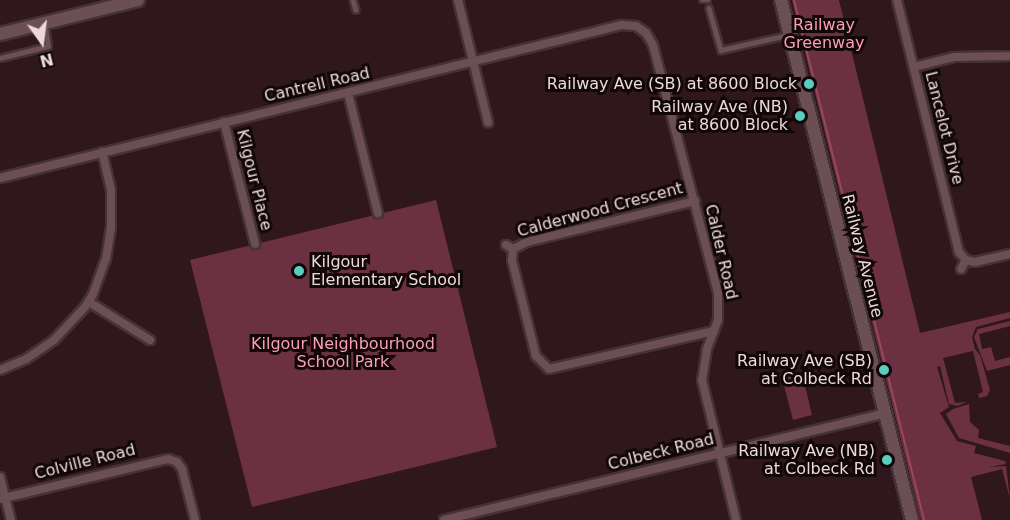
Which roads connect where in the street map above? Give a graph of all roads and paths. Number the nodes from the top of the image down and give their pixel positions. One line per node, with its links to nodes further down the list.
1 (138, 0): 10 (main road)
2 (353, 0): 9 (lane)
3 (458, 0): 16 (street)
4 (702, 0): 5 (lane)
5 (708, 0)
6 (781, 0): 13 (main road, Railway Avenue)
7 (897, 0): 17 (street, Lancelot Drive)
8 (710, 8): 13 (lane)
9 (356, 10)
10 (44, 23): 12 (main road); 15 (lane)
11 (641, 29): 16 (street, Cantrell Road); 23 (street, Calder Road)
12 (0, 34)
13 (790, 35): 33 (main road, Railway Avenue)
14 (1010, 56): 17 (street)
15 (0, 58)
16 (473, 62): 18 (street, Cantrell Road); 20 (street)
17 (914, 67): 27 (street, Lancelot Drive)
18 (348, 93): 19 (street, Cantrell Road); 24 (street)
19 (224, 122): 21 (street, Cantrell Road); 25 (street, Kilgour Place)
20 (488, 123)
21 (102, 152): 22 (street, Cantrell Road); 29 (street)
22 (0, 178)
23 (694, 201): 30 (street, Calder Road); 30 (street, Calderwood Crescent)
24 (378, 213)
25 (255, 244)
26 (1010, 254): 27 (street)
27 (966, 260): 28 (street)
28 (961, 269)
29 (89, 302): 31 (street); 32 (street)
30 (714, 330): 34 (street, Calder Road)
31 (150, 340)
32 (0, 370)
33 (885, 413): 34 (street, Colbeck Road); 41 (main road, Railway Avenue)
34 (720, 453): 39 (street, Colbeck Road); 40 (street, Calder Road)
35 (0, 477): 36 (street)
36 (2, 498): 37 (street); 38 (street, Colville Road)
37 (10, 520)
38 (195, 520)
39 (444, 520)
40 (736, 520)
41 (912, 520)

